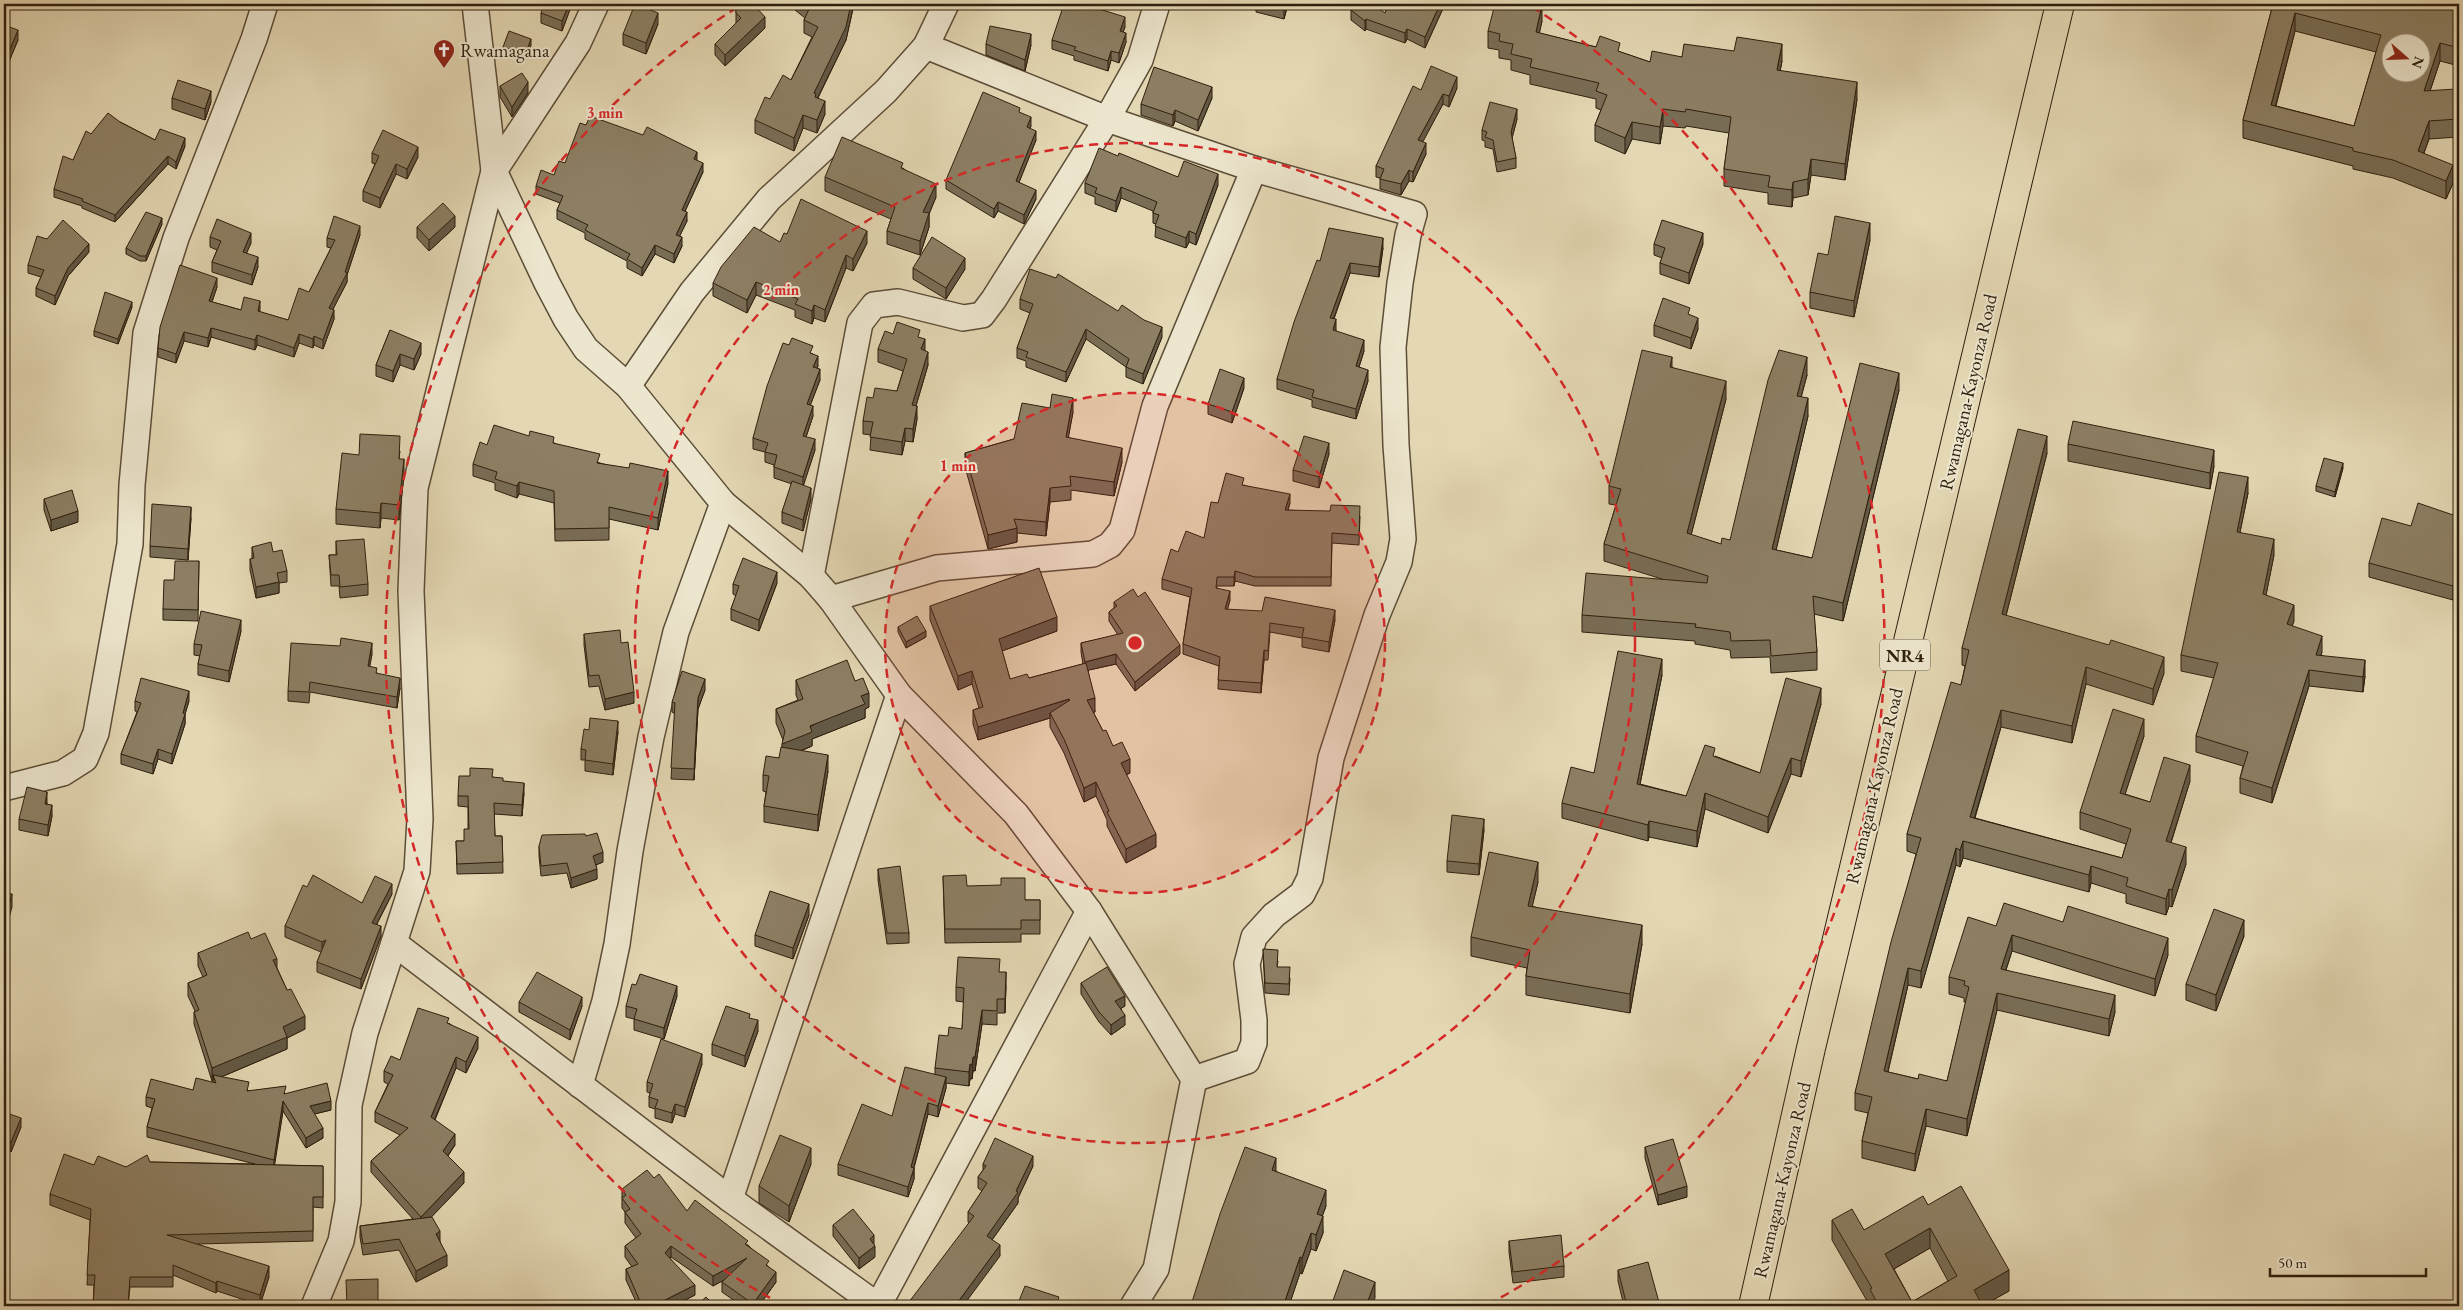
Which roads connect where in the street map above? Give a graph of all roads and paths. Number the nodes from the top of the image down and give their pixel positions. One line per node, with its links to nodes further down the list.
1 (265, 4): 16 (street)
2 (475, 4): 10 (street)
3 (596, 4): 10 (street)
4 (946, 4): 7 (street)
5 (1157, 4): 8 (street)
6 (2060, 4): 25 (highway, Rwamagana-Kayonza Road / NR4)
7 (926, 46): 8 (street); 11 (street)
8 (1107, 119): 9 (street); 13 (street)
9 (1254, 169): 14 (street); 19 (street)
10 (494, 172): 11 (street); 18 (street)
11 (628, 386): 12 (street)
12 (723, 503): 13 (street); 20 (street)
13 (811, 576): 14 (street)
14 (831, 600): 15 (street)
15 (899, 695): 17 (street); 21 (street)
16 (4, 788)
17 (1089, 911): 19 (street); 23 (street)
18 (394, 943): 20 (street); 22 (street)
19 (1194, 1079): 24 (street)
20 (580, 1085): 21 (street)
21 (730, 1198): 23 (street)
22 (314, 1306)
23 (878, 1306)
24 (1134, 1306)
25 (1753, 1306)

